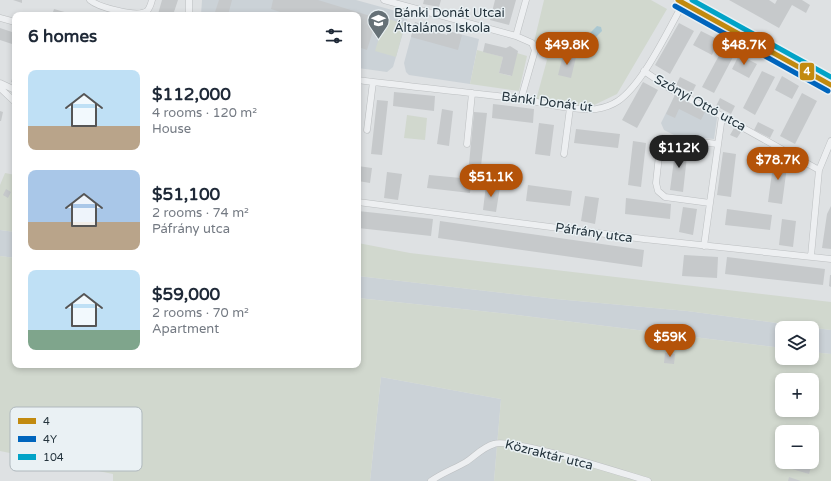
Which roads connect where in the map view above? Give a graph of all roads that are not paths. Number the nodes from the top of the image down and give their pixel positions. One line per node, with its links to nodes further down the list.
1 (90, 0): 7 (street)
2 (152, 0): 8 (street)
3 (189, 0): 9 (street)
4 (384, 0): 12 (street)
5 (526, 0): 12 (street)
6 (682, 1): 13 (street, Bánki Donát út); 17 (street)
7 (124, 12)
8 (144, 12)
9 (189, 12)
10 (0, 18): 11 (street)
11 (12, 21)
12 (516, 36): 22 (street)
13 (644, 71): 23 (street, Bánki Donát út); 24 (street, Szőnyi Ottó utca)
14 (361, 80): 15 (street, Bánki Donát út)
15 (373, 82): 20 (street, Bánki Donát út); 25 (street)
16 (0, 83): 19 (street)
17 (831, 85)
18 (0, 88): 21 (street)
19 (12, 89)
20 (472, 93): 22 (street, Bánki Donát út); 27 (street)
21 (12, 99)
22 (521, 99): 23 (street, Bánki Donát út)
23 (570, 108): 29 (street)
24 (722, 116): 28 (street); 30 (street, Szőnyi Ottó utca)
25 (367, 130)
26 (831, 141): 30 (street)
27 (467, 144)
28 (718, 144): 32 (street); 32 (street)
29 (564, 154)
30 (819, 170): 34 (street)
31 (361, 202): 33 (street, Páfrány utca)
32 (710, 203): 33 (street)
33 (704, 246): 34 (street, Páfrány utca)
34 (811, 256): 35 (street, Páfrány utca)
35 (831, 259)
36 (431, 481): 37 (street, Közraktár utca)
37 (648, 481)

